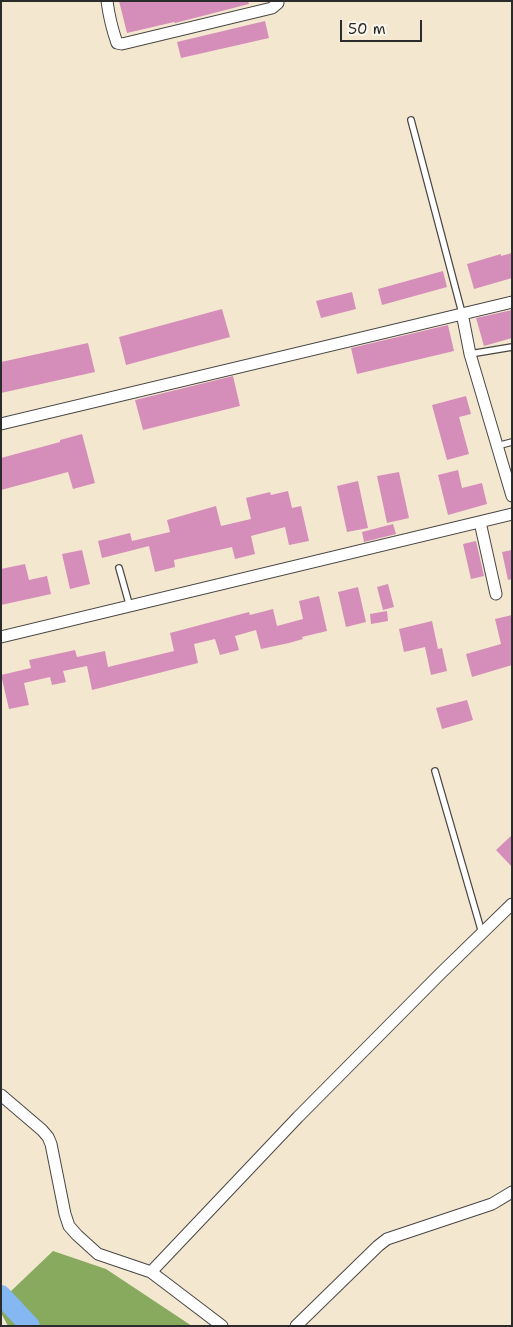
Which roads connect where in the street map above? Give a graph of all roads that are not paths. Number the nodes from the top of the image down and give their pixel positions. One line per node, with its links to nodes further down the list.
1 (107, 1): 2 (street)
2 (278, 1)
3 (411, 120): 5 (lane)
4 (512, 302): 5 (street)
5 (462, 313): 7 (street); 8 (street)
6 (512, 347): 7 (lane)
7 (470, 354): 10 (street)
8 (1, 424)
9 (512, 442): 10 (lane)
10 (497, 446): 11 (street)
11 (512, 496)
12 (512, 514): 13 (street)
13 (480, 522): 15 (street); 16 (street)
14 (119, 568): 16 (lane)
15 (496, 594)
16 (130, 607): 17 (street)
17 (1, 637)
18 (435, 771): 20 (lane)
19 (512, 904): 20 (street)
20 (482, 933): 23 (street)
21 (1, 1095): 23 (street)
22 (512, 1192): 25 (street)
23 (151, 1272): 24 (street)
24 (222, 1326)
25 (296, 1326)

